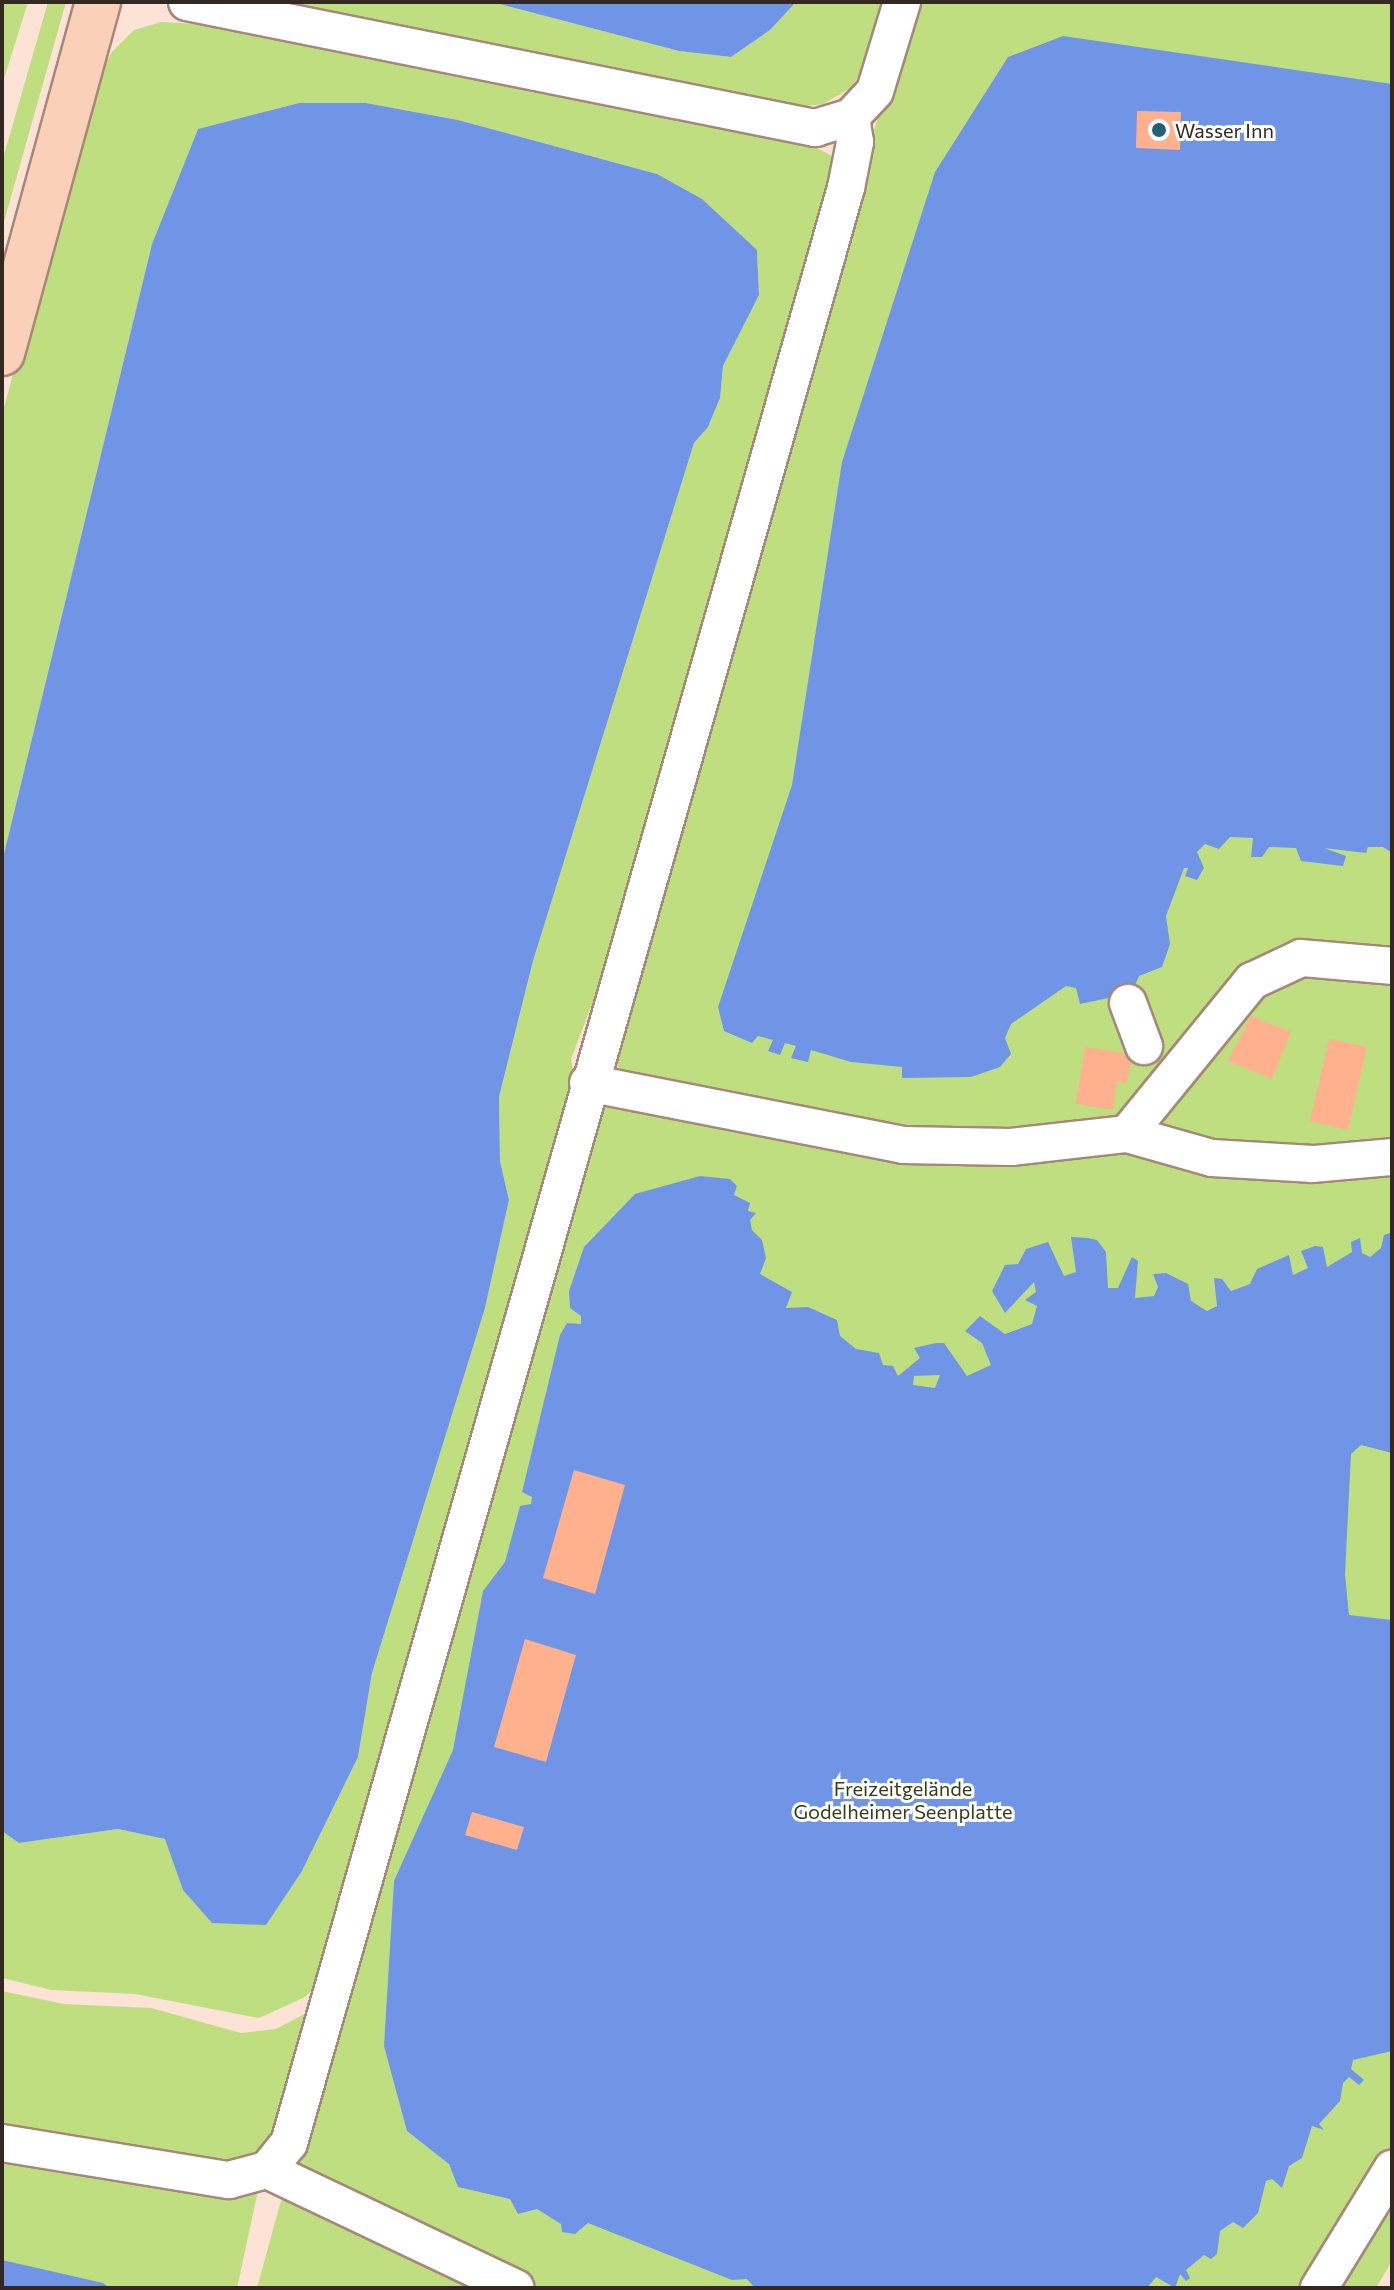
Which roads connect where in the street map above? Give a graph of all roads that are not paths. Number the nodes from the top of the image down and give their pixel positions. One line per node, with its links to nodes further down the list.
1 (98, 2): 5 (main road)
2 (187, 2): 4 (lane)
3 (902, 2): 4 (lane)
4 (851, 117): 9 (lane)
5 (2, 353)
6 (1392, 966): 10 (lane)
7 (1128, 1003): 8 (lane)
8 (1144, 1046)
9 (588, 1083): 10 (lane); 14 (lane)
10 (1127, 1134): 11 (lane)
11 (1392, 1157)
12 (2, 2143): 14 (lane)
13 (1392, 2169): 16 (lane)
14 (267, 2170): 15 (lane)
15 (515, 2288)
16 (1319, 2288)

